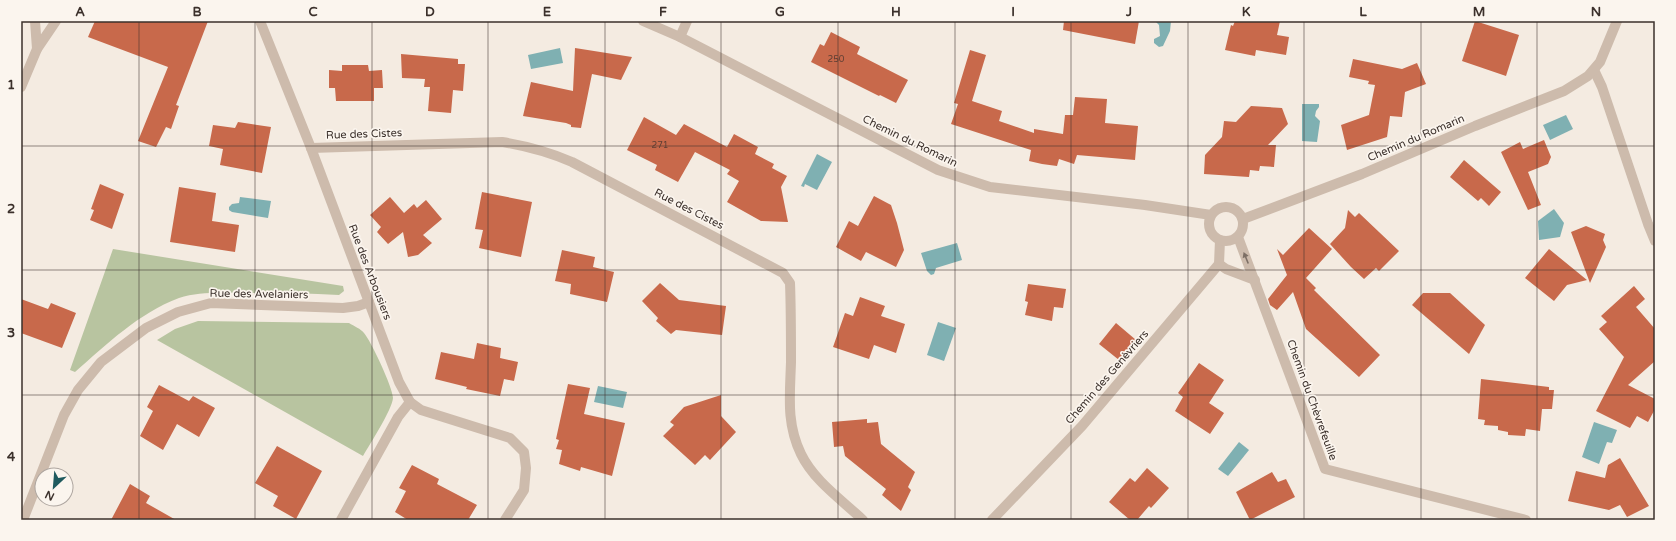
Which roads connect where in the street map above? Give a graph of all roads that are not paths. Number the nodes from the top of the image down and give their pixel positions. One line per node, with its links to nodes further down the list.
1 (35, 21): 8 (street)
2 (56, 21): 8 (street)
3 (260, 21): 11 (street, Rue des Arbousiers)
4 (644, 21): 7 (street, Chemin du Romarin)
5 (687, 21): 7 (street)
6 (1617, 21): 9 (street)
7 (680, 37): 12 (street, Chemin du Romarin)
8 (37, 49): 10 (street)
9 (1594, 70): 13 (street, Chemin du Romarin); 16 (street)
10 (21, 87)
11 (311, 148): 19 (street, Rue des Arbousiers); 24 (street, Rue des Cistes)
12 (1211, 216): 13 (street); 15 (street)
13 (1243, 219): 14 (street)
14 (1238, 237): 15 (street); 18 (street, Chemin du Chèvrefeuille, one-way to 14)
15 (1220, 240): 17 (street)
16 (1655, 241)
17 (1219, 264): 18 (street); 25 (street, Chemin des Genèvriers)
18 (1254, 280): 26 (street, Chemin du Chèvrefeuille)
19 (369, 302): 20 (street, Rue des Arbousiers); 21 (street, Rue des Avelaniers)
20 (410, 402): 22 (street); 23 (street)
21 (23, 520)
22 (341, 520)
23 (506, 520)
24 (863, 520)
25 (992, 520)
26 (1526, 520)

